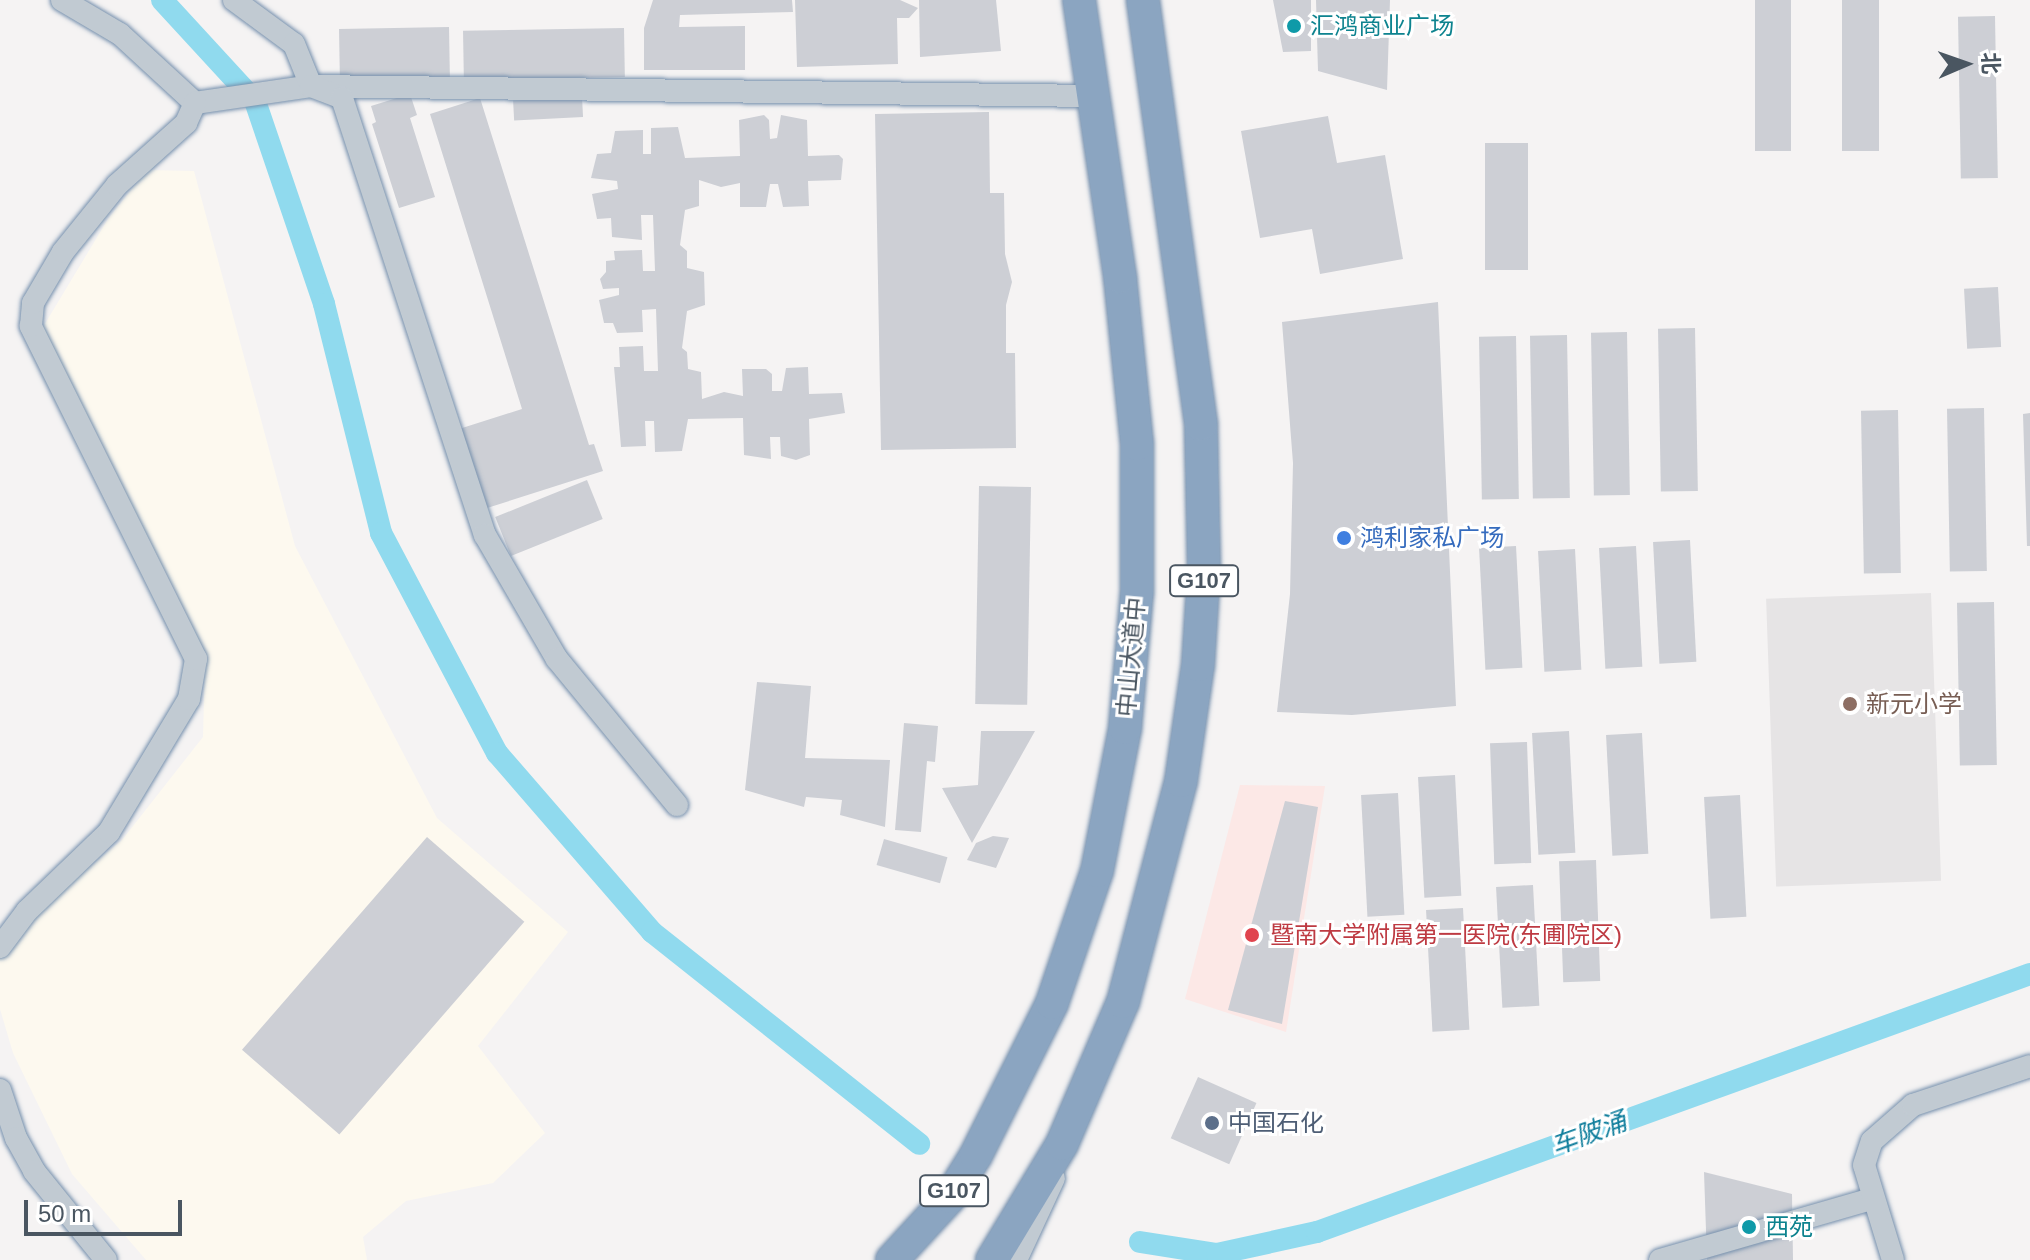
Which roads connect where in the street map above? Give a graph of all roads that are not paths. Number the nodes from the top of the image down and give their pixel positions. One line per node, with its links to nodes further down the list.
1 (62, 0): 7 (street)
2 (234, 0): 5 (street)
3 (1079, 0): 6 (highway, 中山大道中 / G107)
4 (1143, 0): 12 (highway, G107)
5 (311, 86): 6 (street); 7 (street); 8 (street)
6 (1094, 96): 15 (highway, 中山大道中 / G107)
7 (195, 103): 9 (street)
8 (677, 805)
9 (0, 947)
10 (2030, 1066): 13 (street)
11 (0, 1090): 14 (street)
12 (1062, 1144): 16 (highway); 17 (street)
13 (1871, 1199): 18 (street); 19 (street)
14 (106, 1260)
15 (892, 1260)
16 (992, 1260)
17 (1016, 1260)
18 (1660, 1260)
19 (1893, 1260)

